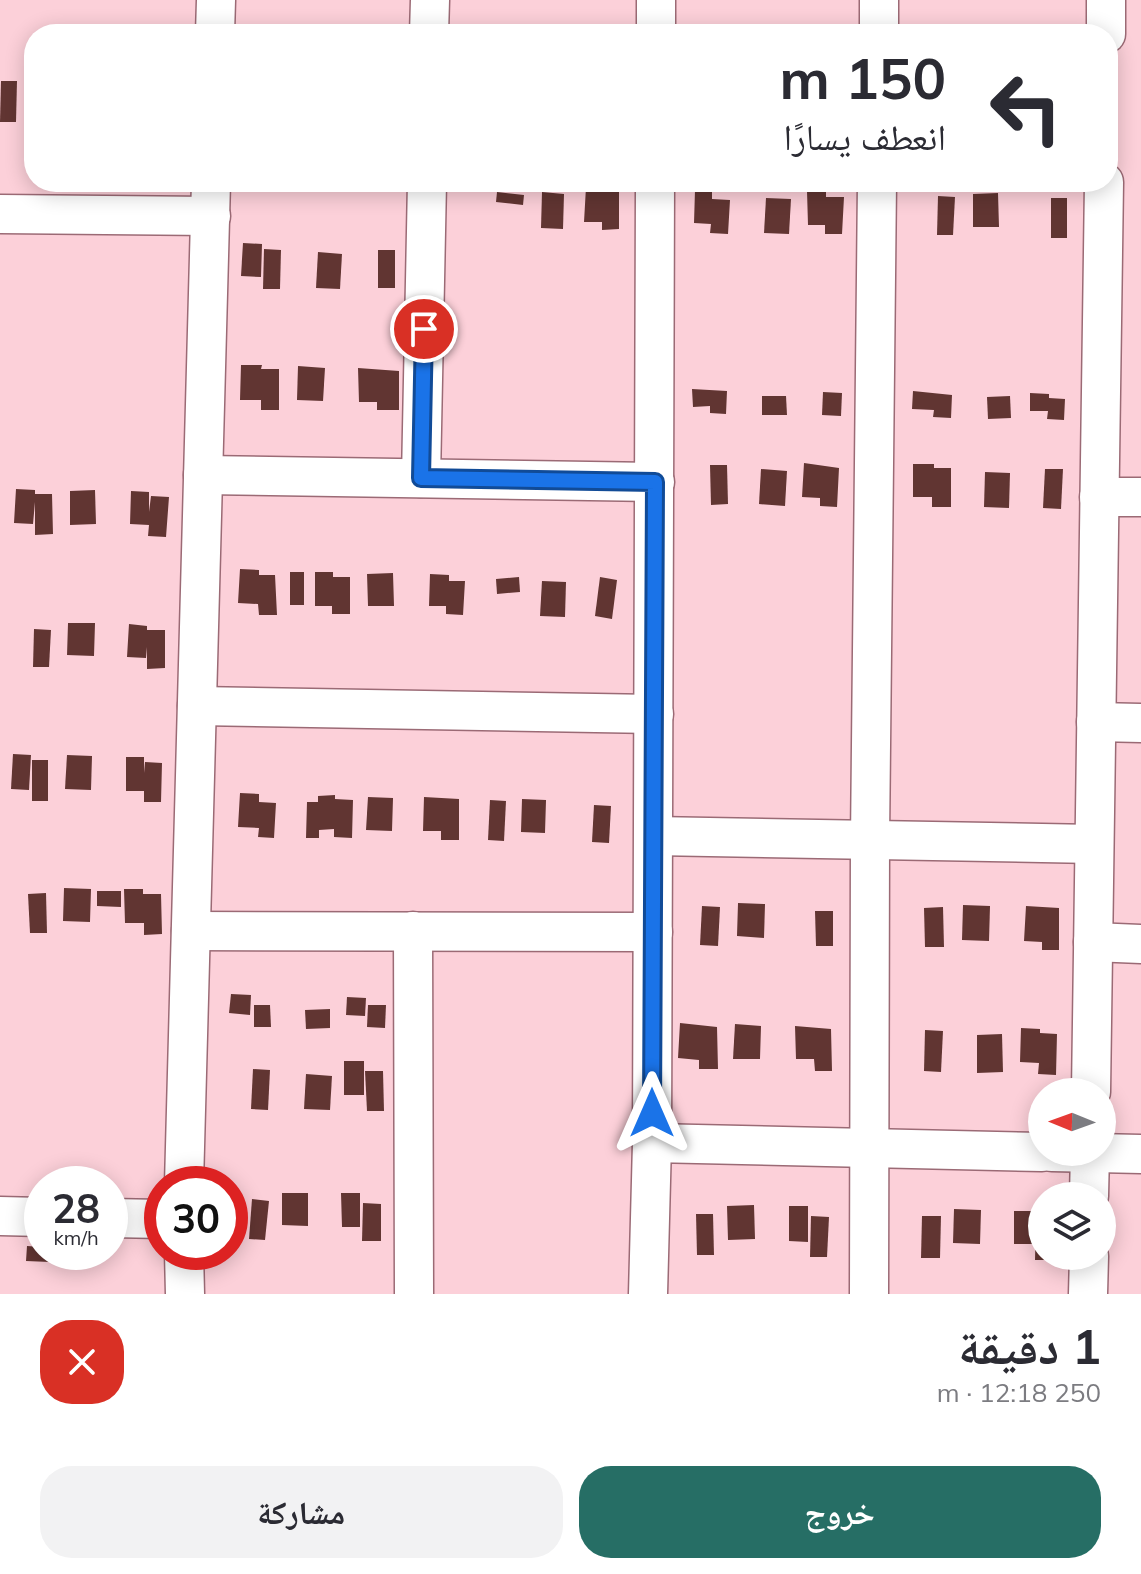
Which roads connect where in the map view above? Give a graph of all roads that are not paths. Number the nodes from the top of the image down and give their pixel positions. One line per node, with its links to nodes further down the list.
1 (216, 0): 6 (street)
2 (430, 0): 7 (street)
3 (656, 0): 8 (street)
4 (879, 0): 9 (street)
5 (1106, 0): 10 (street)
6 (215, 24)
7 (429, 24)
8 (656, 24)
9 (879, 24)
10 (1106, 24)
11 (427, 192): 18 (street)
12 (655, 192): 19 (street)
13 (877, 192): 27 (street)
14 (1104, 192): 20 (street)
15 (211, 199): 16 (street); 17 (street)
16 (0, 214)
17 (203, 475): 18 (street); 22 (street)
18 (421, 478): 19 (street)
19 (655, 482): 23 (street)
20 (1099, 497): 21 (street); 24 (street)
21 (1141, 497)
22 (197, 706): 23 (street); 29 (street)
23 (654, 714): 26 (street)
24 (1096, 722): 25 (street); 28 (street)
25 (1141, 723)
26 (654, 836): 27 (street); 31 (street)
27 (870, 840): 28 (street); 36 (street)
28 (1094, 844): 32 (street)
29 (191, 931): 30 (street); 40 (street)
30 (413, 931): 31 (street); 46 (street)
31 (653, 932): 35 (street)
32 (1093, 942): 33 (street); 34 (street)
33 (1141, 944)
34 (1091, 1078)
35 (652, 1143): 36 (street); 47 (street)
36 (869, 1147): 37 (street); 48 (street)
37 (1028, 1152)
38 (1116, 1153): 39 (street)
39 (1141, 1154)
40 (184, 1166)
41 (0, 1216): 42 (street)
42 (24, 1217)
43 (184, 1270): 45 (street)
44 (1089, 1270): 49 (street)
45 (185, 1294)
46 (414, 1294)
47 (648, 1294)
48 (869, 1294)
49 (1088, 1294)

